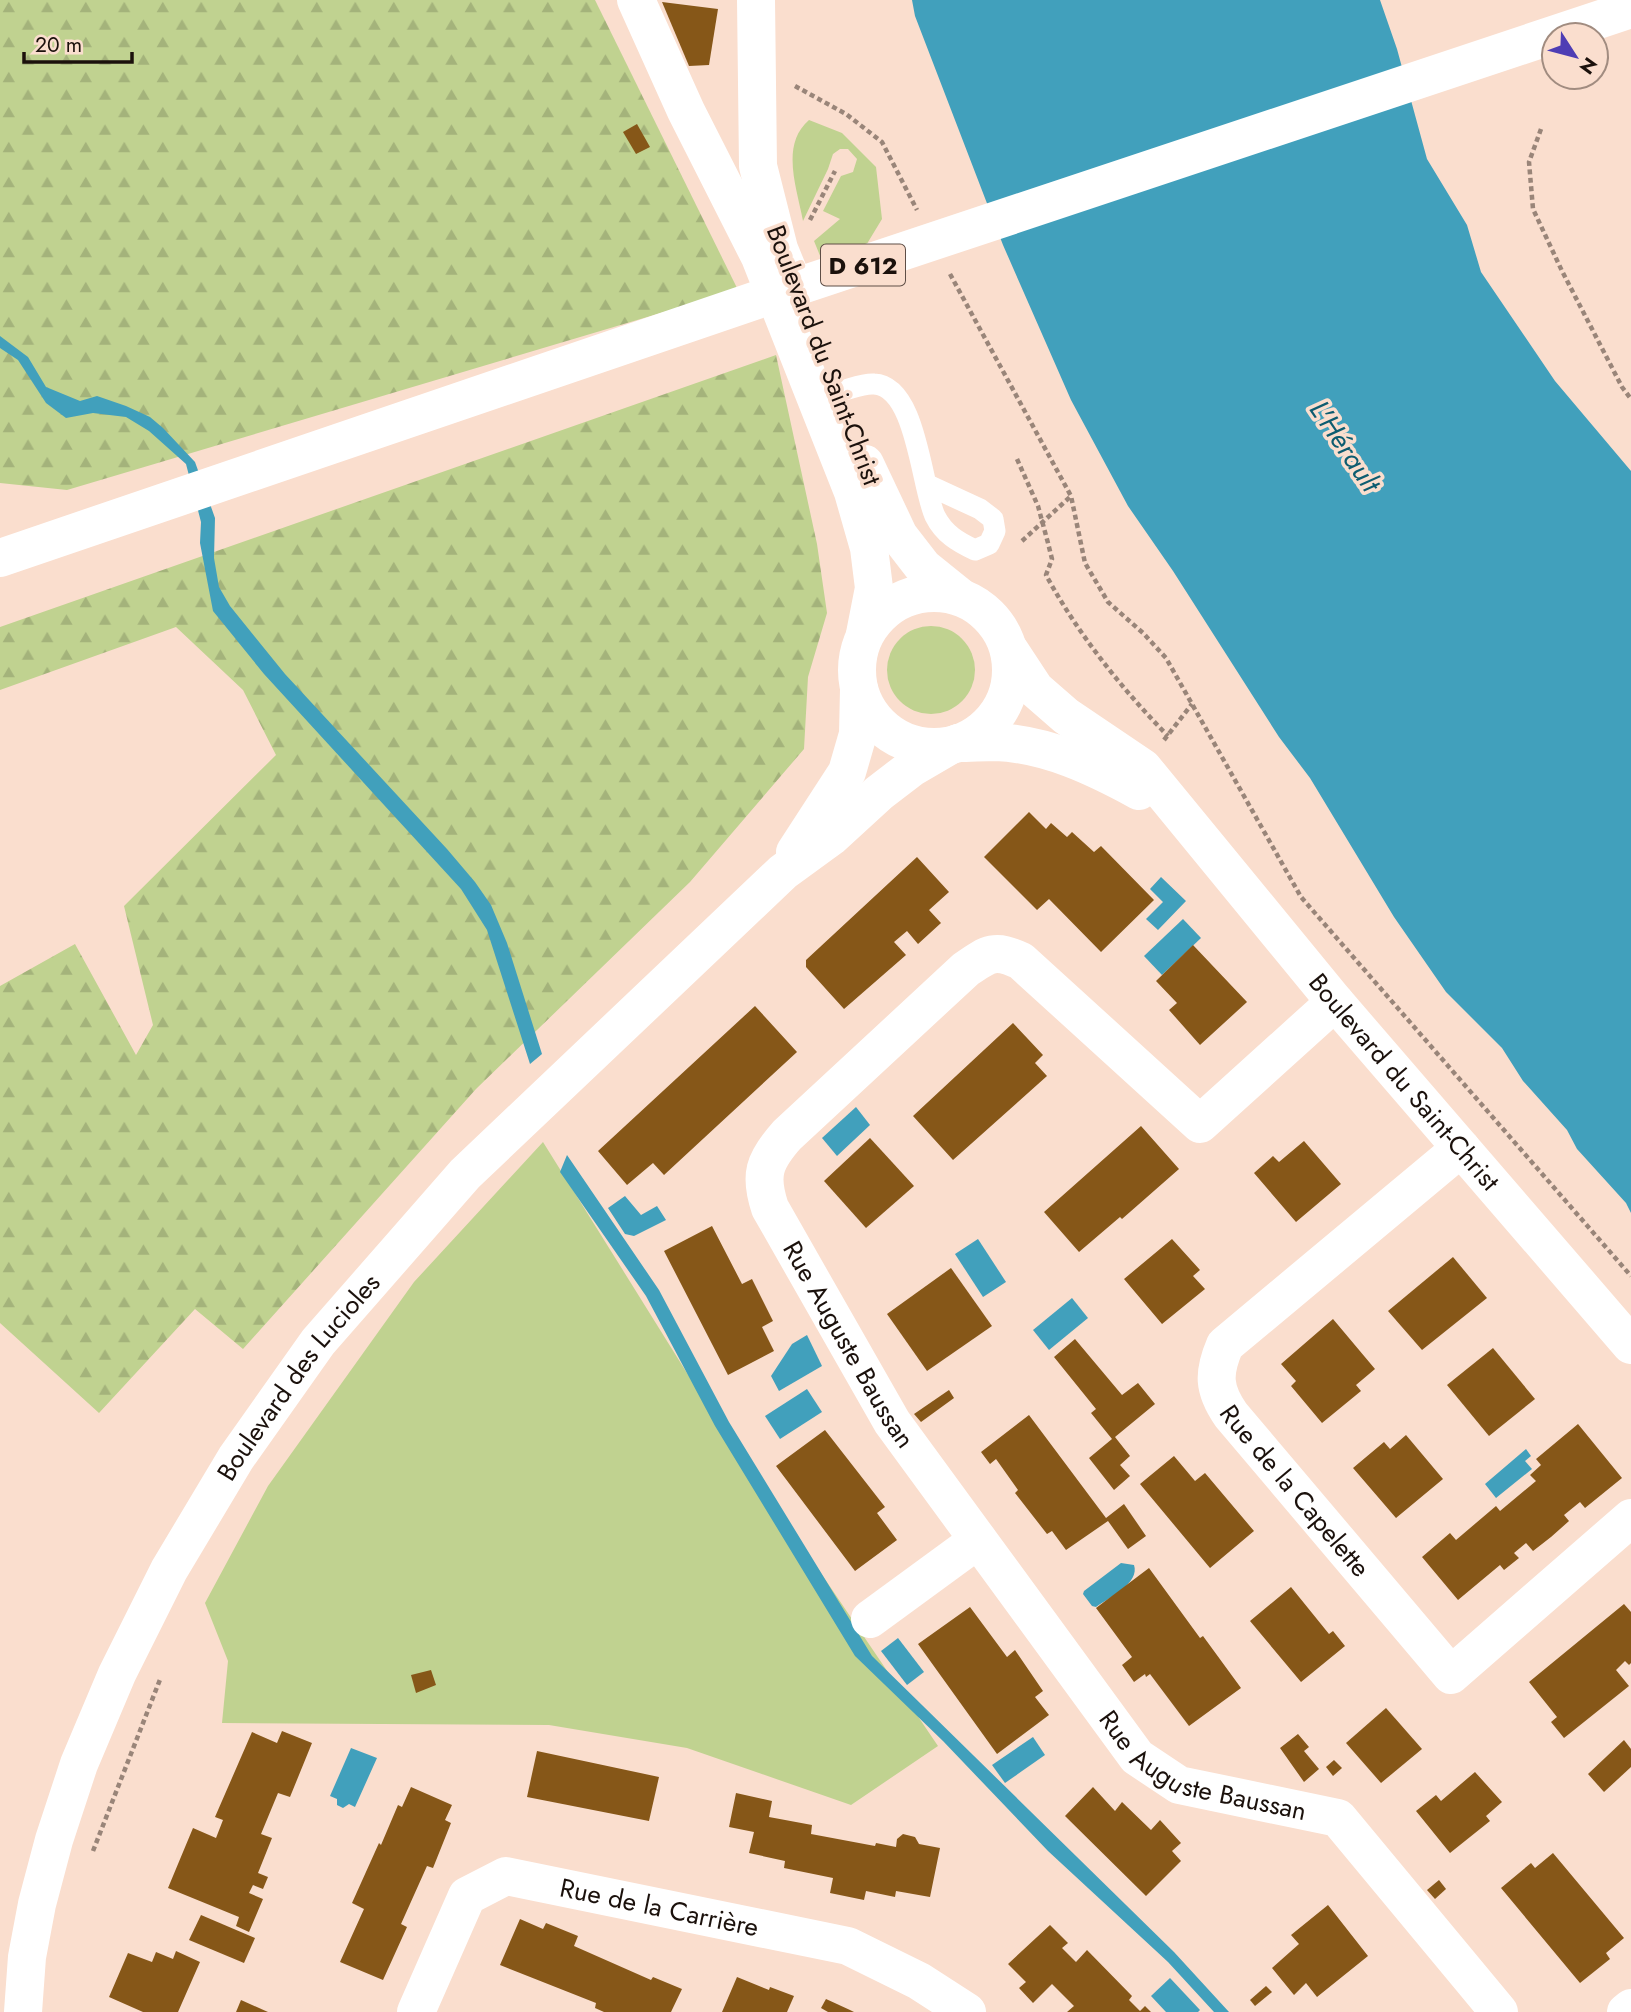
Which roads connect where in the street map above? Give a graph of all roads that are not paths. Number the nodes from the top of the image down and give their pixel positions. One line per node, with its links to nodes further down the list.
1 (636, 0): 8 (main road, Boulevard du Saint-Christ)
2 (756, 0): 4 (main road, Boulevard du Saint-Christ)
3 (1631, 9): 6 (main road, D 612)
4 (836, 392): 5 (lane); 7 (main road, Boulevard du Saint-Christ)
5 (928, 485)
6 (0, 558)
7 (959, 596): 8 (main road); 9 (main road)
8 (865, 634): 10 (main road)
9 (1010, 651): 11 (main road); 12 (main road, Boulevard du Saint-Christ)
10 (859, 689): 11 (main road); 13 (main road, Boulevard des Lucioles)
11 (953, 745): 12 (main road, Boulevard du Saint-Christ); 13 (main road, Boulevard des Lucioles)
12 (1184, 816): 14 (main road, Boulevard du Saint-Christ)
13 (783, 872): 21 (main road, Boulevard des Lucioles)
14 (1335, 1002): 15 (main road, Boulevard du Saint-Christ); 18 (main road, Rue Auguste Baussan)
15 (1461, 1148): 16 (main road, Boulevard du Saint-Christ); 17 (main road, Rue de la Capelette)
16 (1631, 1345)
17 (1631, 1518)
18 (978, 1539): 19 (main road); 24 (main road, Rue Auguste Baussan)
19 (870, 1619)
20 (1631, 2008): 25 (main road)
21 (23, 2012)
22 (416, 2012): 23 (main road, Rue de la Carrière)
23 (967, 2012)
24 (1499, 2012)
25 (1626, 2012)

